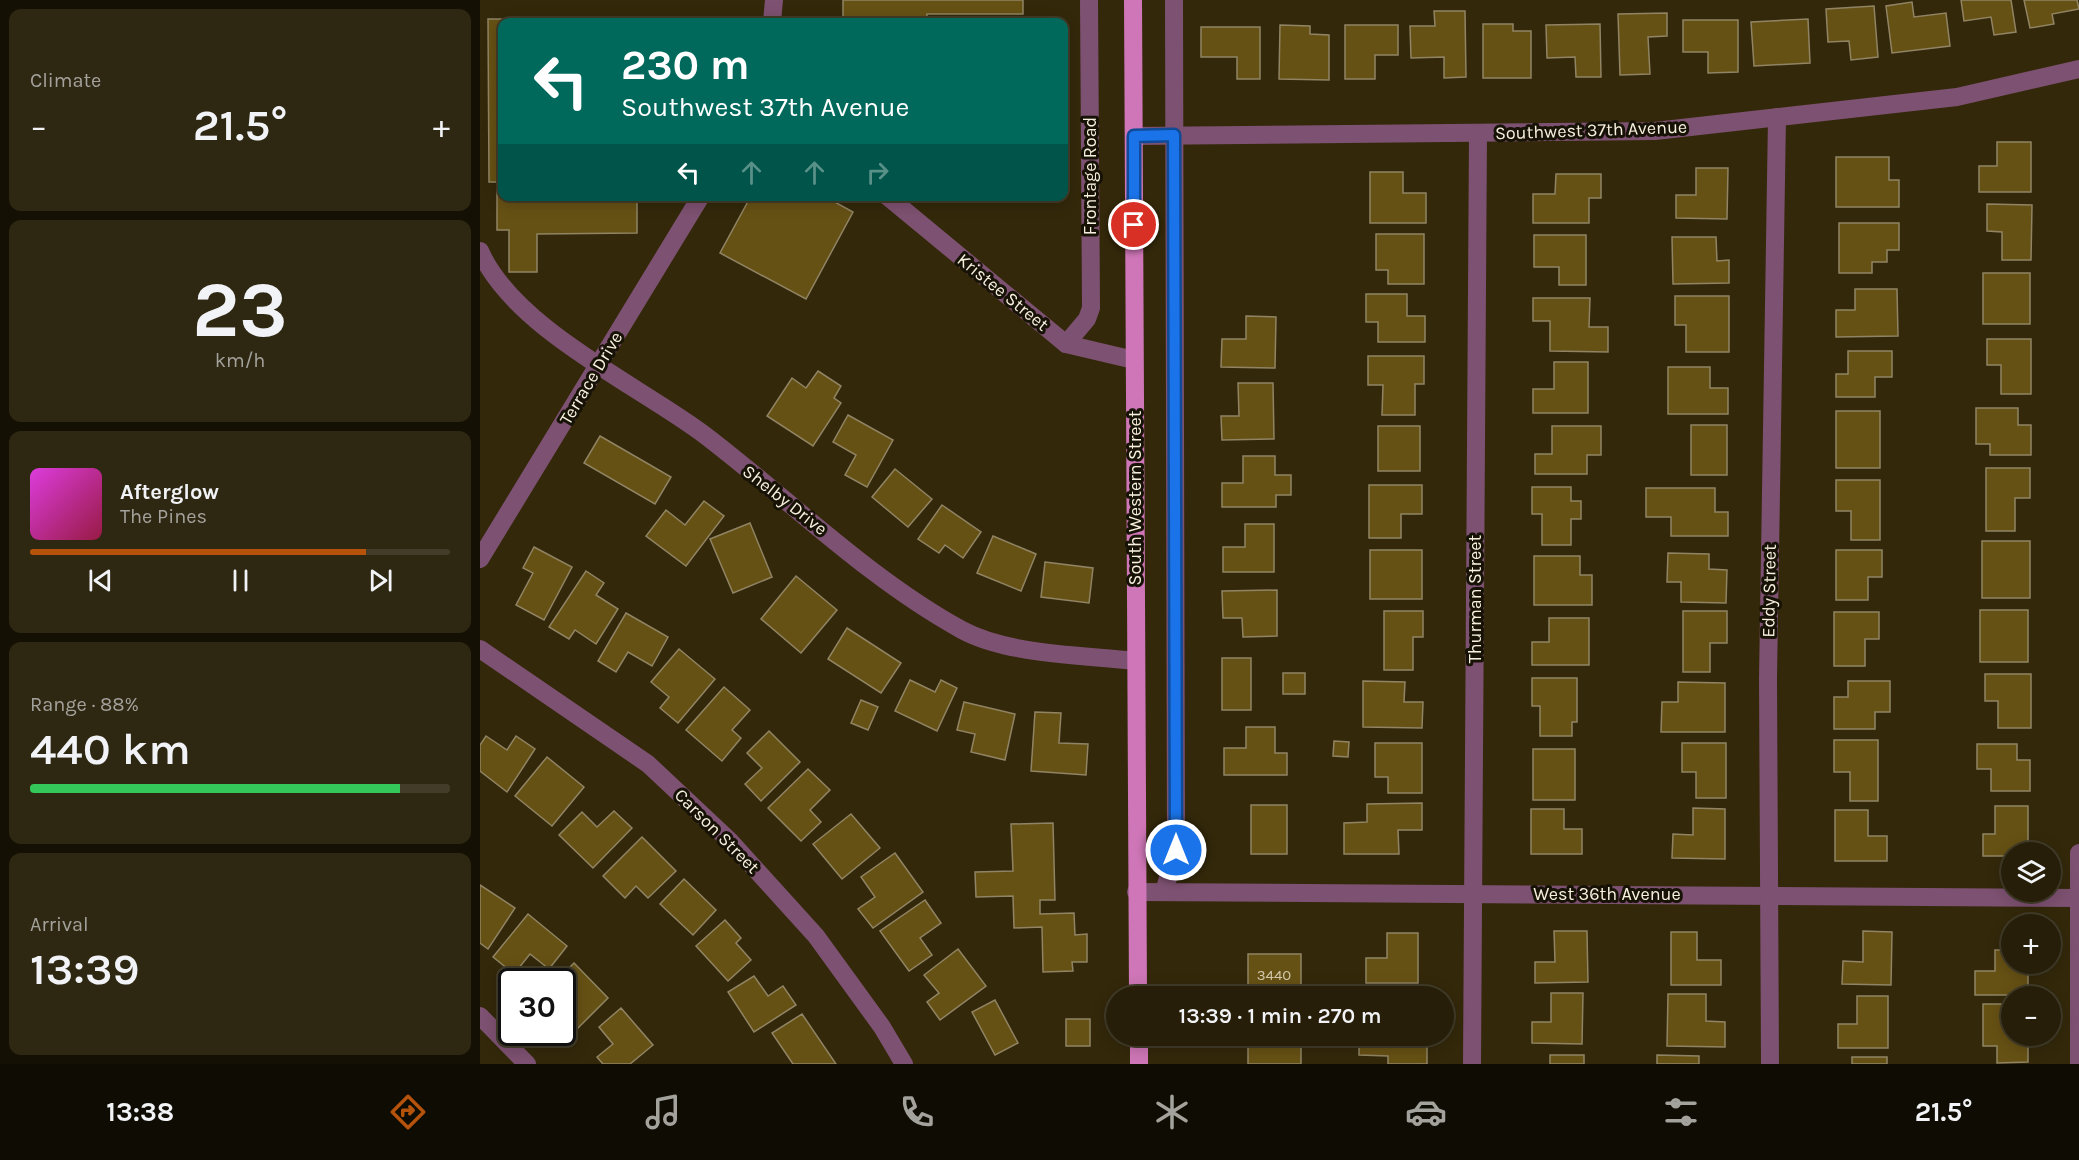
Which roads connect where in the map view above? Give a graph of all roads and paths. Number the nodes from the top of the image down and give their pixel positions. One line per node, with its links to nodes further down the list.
1 (774, 0): 5 (street)
2 (1089, 0): 14 (street, Frontage Road)
3 (1133, 0): 10 (main road, South Western Street)
4 (1174, 0): 9 (street)
5 (772, 18)
6 (2079, 69): 7 (street, Southwest 37th Avenue)
7 (1777, 117): 8 (street, Southwest 37th Avenue); 24 (street, Eddy Street)
8 (1478, 133): 9 (street, Southwest 37th Avenue); 23 (street, Thurman Street)
9 (1174, 135): 10 (street, Southwest 37th Avenue); 22 (street)
10 (1134, 136): 15 (main road, South Western Street)
11 (698, 201): 16 (street, Terrace Drive)
12 (892, 201): 14 (street, Kristee Street)
13 (480, 251): 16 (street, Shelby Drive)
14 (1066, 344): 15 (street, Kristee Street)
15 (1134, 360): 19 (main road, South Western Street)
16 (599, 365): 17 (street, Terrace Drive); 19 (street, Shelby Drive)
17 (480, 559)
18 (480, 649): 30 (street, Carson Street)
19 (1136, 661): 21 (main road, South Western Street)
20 (2079, 853): 25 (street)
21 (1136, 891): 22 (street, West 36th Avenue); 26 (main road, South Western Street)
22 (1164, 891): 23 (street, West 36th Avenue)
23 (1473, 894): 24 (street, West 36th Avenue); 32 (street, Thurman Street)
24 (1768, 896): 25 (street, West 36th Avenue); 33 (street, Eddy Street)
25 (2079, 898): 34 (street)
26 (1138, 986)
27 (480, 1016): 29 (street)
28 (1139, 1046): 31 (main road)
29 (527, 1064)
30 (904, 1064)
31 (1139, 1064)
32 (1472, 1064)
33 (1770, 1064)
34 (2079, 1064)

